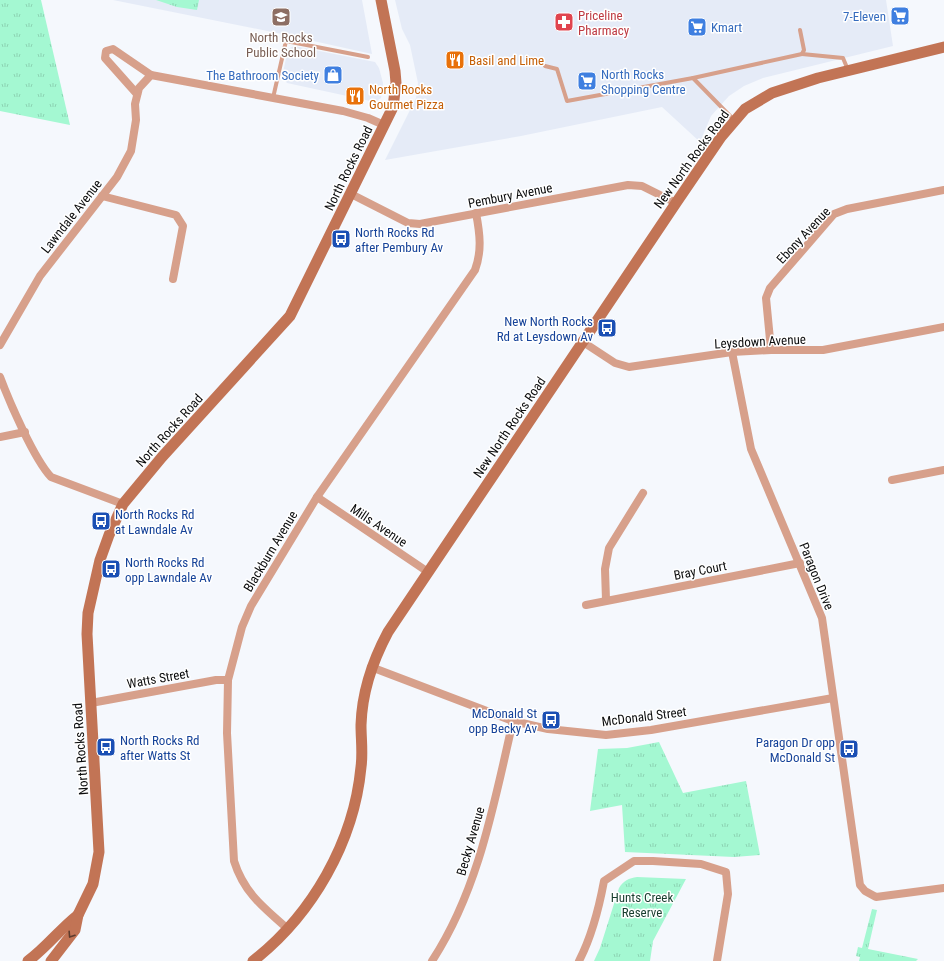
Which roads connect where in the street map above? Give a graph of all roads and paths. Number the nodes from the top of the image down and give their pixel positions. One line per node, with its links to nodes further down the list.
1 (381, 0): 13 (street, North Rocks Road)
2 (800, 30): 4 (lane)
3 (944, 47): 7 (street, New North Rocks Road)
4 (802, 54): 7 (lane); 9 (lane)
5 (368, 57): 11 (lane)
6 (545, 66): 9 (lane)
7 (848, 70): 12 (street, New North Rocks Road)
8 (151, 76): 10 (street, Lawndale Avenue); 10 (street); 11 (street)
9 (693, 78): 12 (lane)
10 (138, 94): 16 (street, Lawndale Avenue)
11 (273, 98): 13 (street)
12 (735, 120): 17 (street, New North Rocks Road)
13 (384, 126): 15 (street, North Rocks Road)
14 (944, 190): 23 (street, Ebony Avenue)
15 (351, 194): 18 (street, Pembury Avenue); 32 (street, North Rocks Road)
16 (102, 196): 19 (street); 22 (street, Lawndale Avenue)
17 (676, 203): 18 (street, Pembury Avenue); 21 (street, New North Rocks Road)
18 (476, 213): 31 (street, Blackburn Avenue)
19 (173, 279)
20 (944, 327): 23 (street, Leysdown Avenue)
21 (583, 342): 24 (street, Leysdown Avenue); 34 (street, New North Rocks Road)
22 (0, 344)
23 (771, 350): 24 (street, Leysdown Avenue)
24 (732, 352): 33 (street, Paragon Drive)
25 (0, 377): 26 (street)
26 (25, 432): 27 (street); 32 (street)
27 (0, 437)
28 (944, 470): 29 (street)
29 (892, 480)
30 (643, 493): 35 (street)
31 (317, 497): 34 (street, Mills Avenue); 38 (street, Blackburn Avenue)
32 (123, 504): 40 (street, North Rocks Road)
33 (800, 563): 35 (street, Bray Court); 39 (street, Paragon Drive)
34 (428, 572): 37 (street, New North Rocks Road)
35 (606, 600): 36 (street, Bray Court)
36 (586, 605)
37 (371, 667): 41 (street, McDonald Street); 44 (street, New North Rocks Road)
38 (228, 680): 40 (street, Watts Street); 44 (street, Blackburn Avenue)
39 (833, 698): 41 (street, McDonald Street); 42 (street, Paragon Drive)
40 (91, 703): 43 (street, North Rocks Road)
41 (514, 721): 48 (street, Becky Avenue)
42 (944, 888)
43 (78, 915): 45 (street, North Rocks Road); 46 (street, North Rocks Road, one-way to 46)
44 (288, 929): 47 (street, New North Rocks Road)
45 (28, 961)
46 (51, 961)
47 (253, 961)
48 (432, 961)
49 (579, 961): 50 (street)
50 (717, 961)

